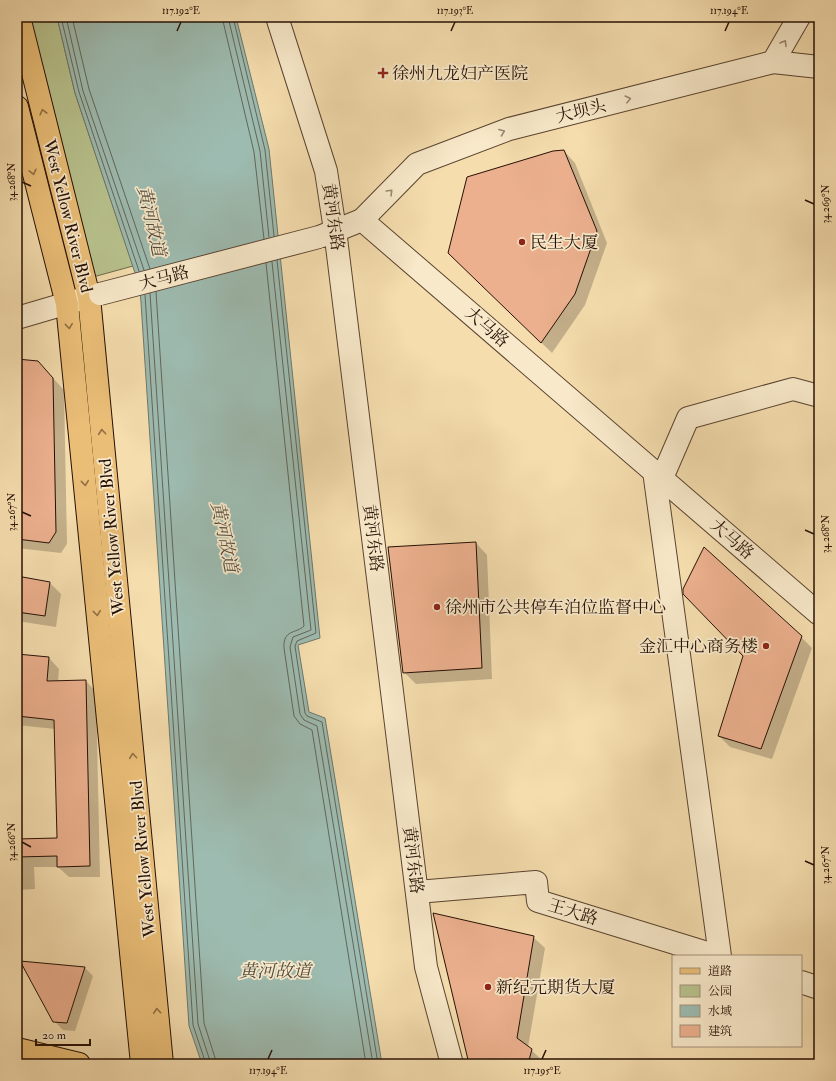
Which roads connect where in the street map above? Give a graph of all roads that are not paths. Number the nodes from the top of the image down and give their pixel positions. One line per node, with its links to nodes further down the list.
1 (19, 17): 9 (main road, West Yellow River Blvd, one-way to 1)
2 (277, 17): 8 (street, 黄河东路)
3 (799, 17): 4 (street, one-way to 3)
4 (773, 62): 5 (street); 7 (street, 大坝头, one-way to 4)
5 (819, 67)
6 (17, 108): 10 (main road, West Yellow River Blvd, one-way to 10)
7 (362, 220): 8 (street, 大马路); 13 (street, 大马路)
8 (327, 234): 9 (street, 大马路, bridge); 15 (street, 黄河东路)
9 (94, 296): 10 (street, 大马路); 23 (main road, West Yellow River Blvd, one-way to 9)
10 (67, 304): 11 (street, 大马路); 22 (main road, West Yellow River Blvd, one-way to 22)
11 (17, 318)
12 (819, 396): 13 (street)
13 (658, 475): 14 (street, 大马路); 17 (street)
14 (819, 614)
15 (417, 892): 16 (street, 王大路); 24 (street, 黄河东路)
16 (714, 955)
17 (720, 955)
18 (802, 982): 19 (street)
19 (819, 988)
20 (17, 1049): 21 (main road)
21 (79, 1064)
22 (142, 1064)
23 (162, 1064)
24 (452, 1064)

